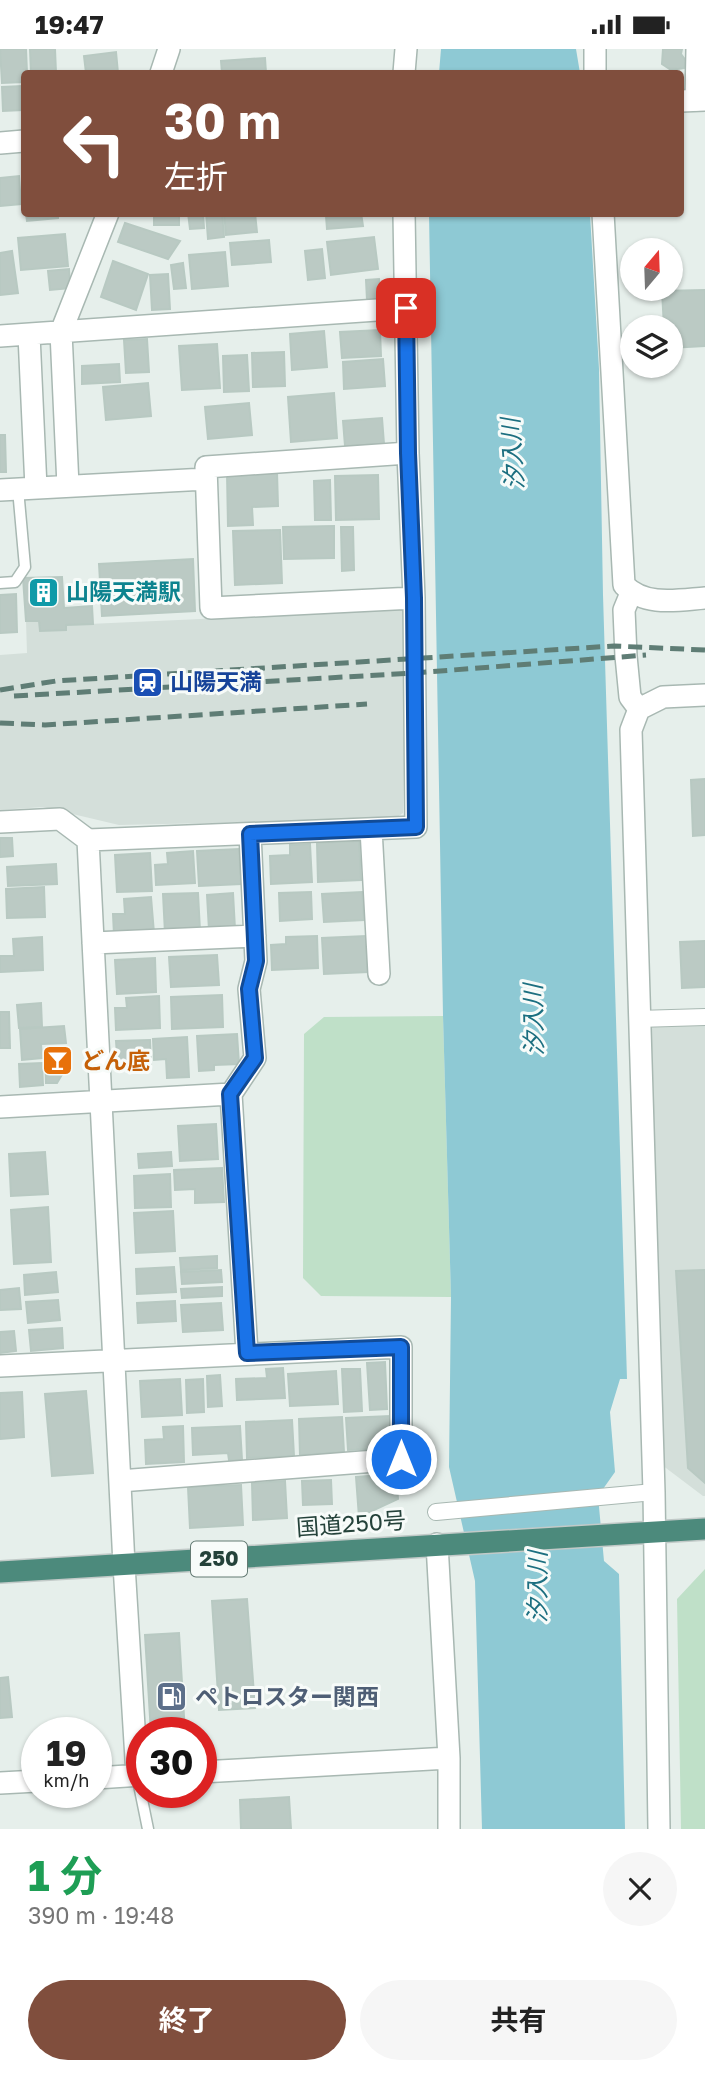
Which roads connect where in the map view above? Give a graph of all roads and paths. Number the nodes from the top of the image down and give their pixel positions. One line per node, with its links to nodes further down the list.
1 (169, 49): 5 (street)
2 (406, 49): 6 (street)
3 (594, 49): 7 (street)
4 (697, 49): 8 (street)
5 (162, 70)
6 (404, 70)
7 (595, 70)
8 (694, 100)
9 (21, 141): 10 (street)
10 (0, 143)
11 (106, 217): 15 (street)
12 (404, 217): 14 (street)
13 (603, 217): 23 (street)
14 (406, 308): 15 (street); 18 (street)
15 (61, 332): 16 (street); 20 (street)
16 (29, 335): 17 (street); 21 (street)
17 (1, 336)
18 (408, 453): 19 (street); 24 (street)
19 (206, 479): 20 (street); 24 (street)
20 (68, 486): 21 (street)
21 (18, 489): 22 (lane)
22 (0, 583)
23 (632, 593): 25 (street); 27 (street)
24 (414, 598): 29 (street)
25 (705, 598)
26 (705, 695): 27 (street)
27 (639, 709): 36 (street)
28 (0, 822): 31 (street)
29 (371, 829): 30 (street); 34 (street)
30 (250, 834): 31 (street); 32 (street)
31 (88, 840): 33 (street)
32 (255, 936): 33 (street); 37 (street)
33 (93, 943): 38 (street)
34 (379, 974)
35 (705, 1017): 36 (street)
36 (638, 1019): 44 (street)
37 (230, 1094): 38 (street); 40 (street)
38 (101, 1101): 39 (street); 41 (street)
39 (0, 1107)
40 (247, 1353): 41 (street); 43 (street)
41 (114, 1360): 42 (street); 43 (street)
42 (0, 1366)
43 (120, 1481): 49 (street)
44 (654, 1492): 45 (street); 47 (street)
45 (436, 1512)
46 (705, 1529): 47 (highway, 国道250号 / 250)
47 (654, 1531): 48 (highway, 国道250号 / 250); 59 (street)
48 (437, 1544): 49 (highway, 国道250号 / 250); 52 (street)
49 (124, 1565): 50 (highway, 国道250号 / 250); 51 (street)
50 (0, 1572)
51 (135, 1717)
52 (449, 1758): 53 (street); 58 (street)
53 (217, 1771)
54 (21, 1782): 55 (street)
55 (0, 1783)
56 (144, 1808): 57 (lane)
57 (148, 1829)
58 (449, 1829)
59 (659, 1829)

